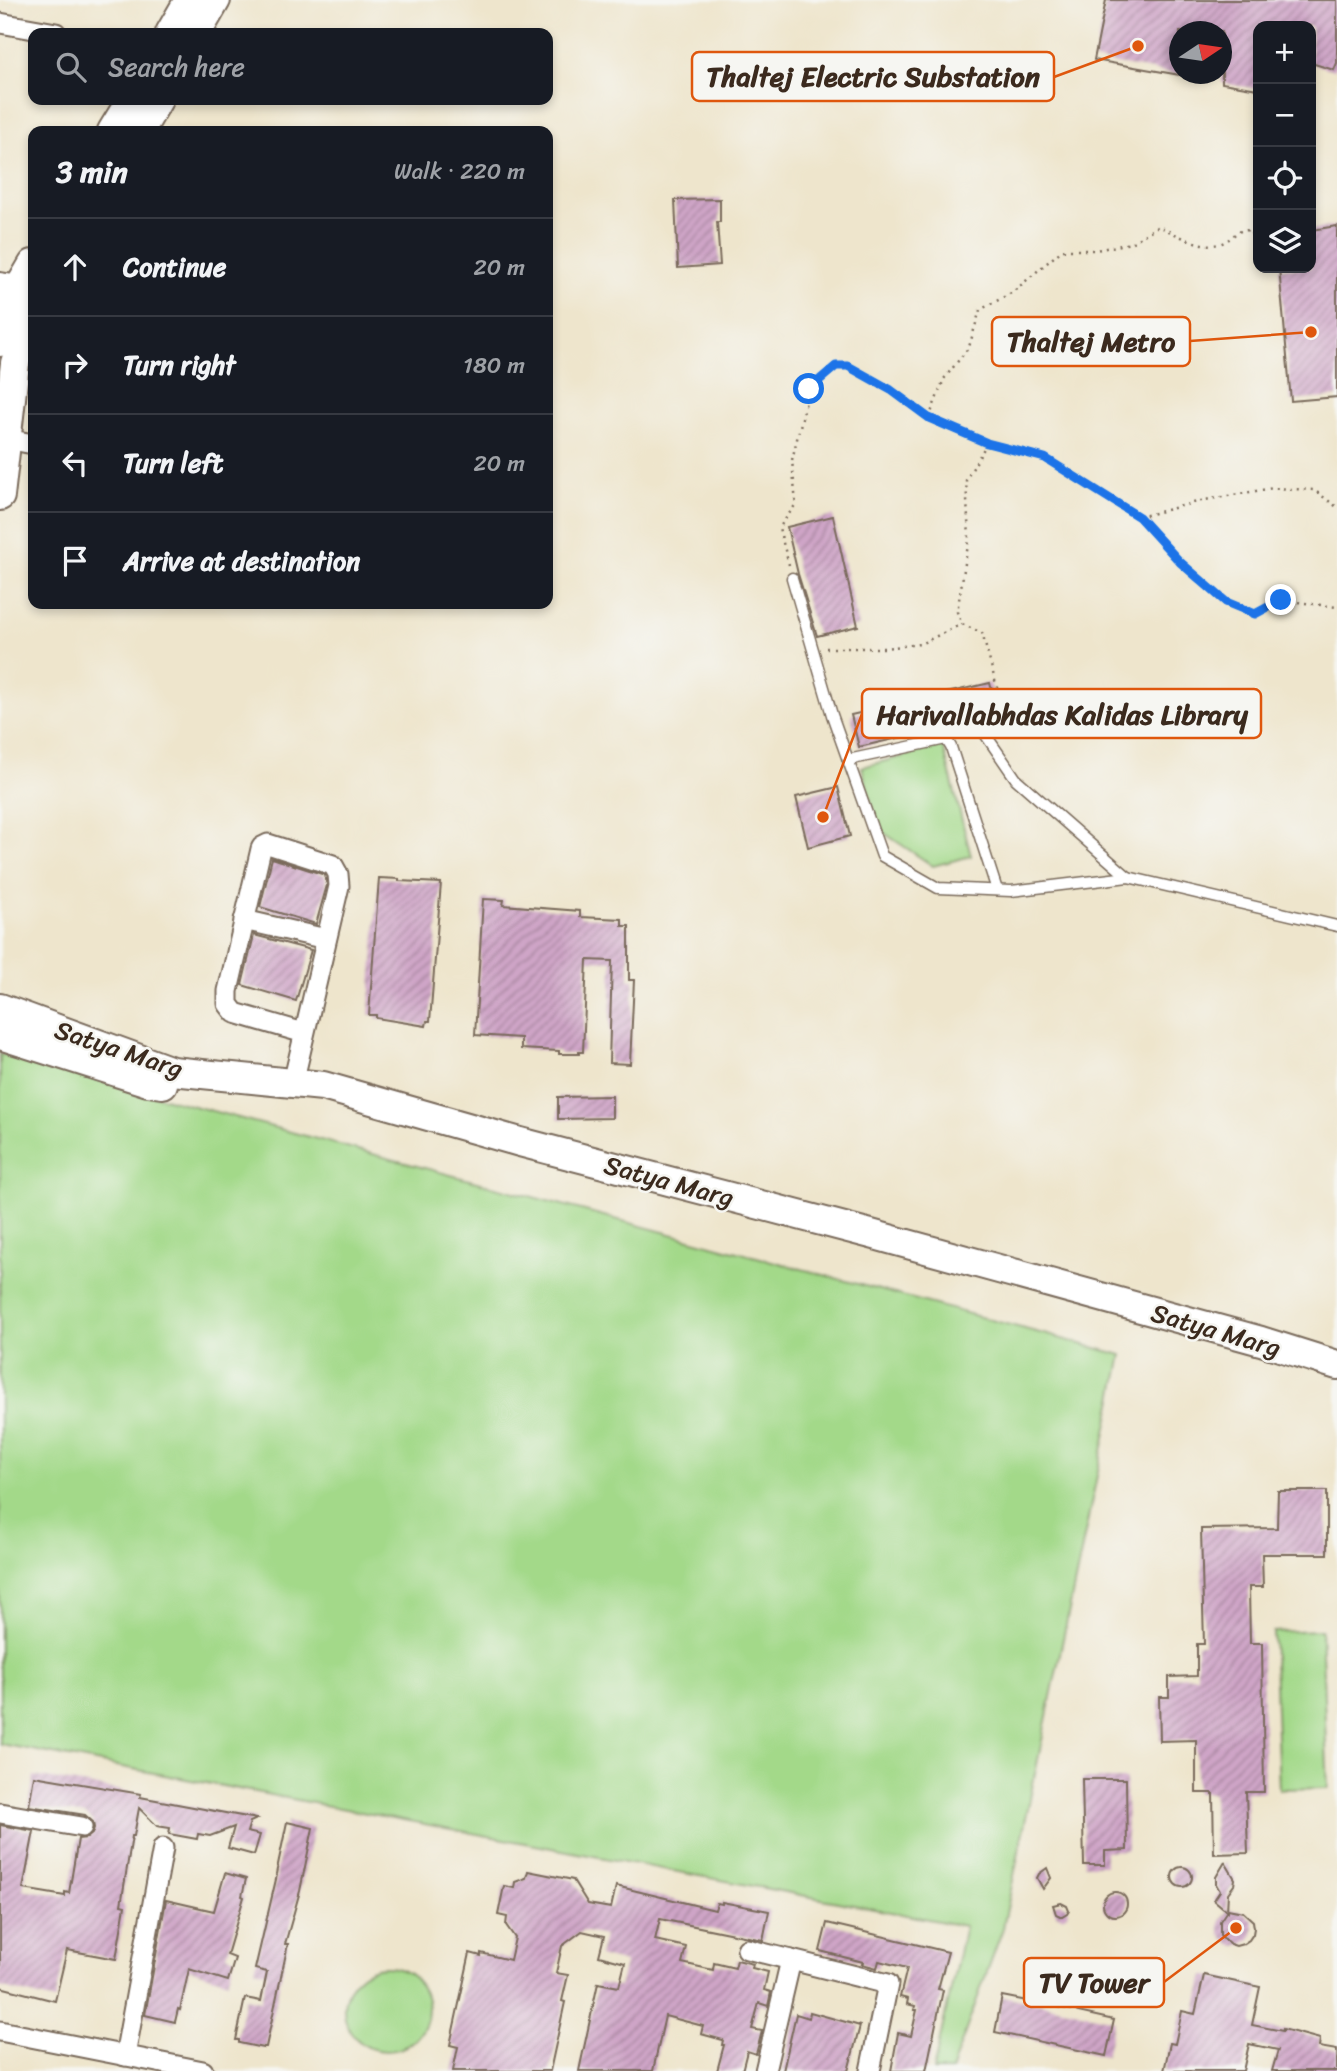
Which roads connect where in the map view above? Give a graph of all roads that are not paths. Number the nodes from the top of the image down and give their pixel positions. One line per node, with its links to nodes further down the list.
1 (189, 0): 5 (main road)
2 (216, 0): 6 (main road)
3 (0, 23): 4 (street)
4 (28, 28)
5 (173, 28)
6 (200, 28)
7 (128, 105): 9 (main road)
8 (155, 105): 10 (main road)
9 (116, 126)
10 (143, 126)
11 (24, 288): 12 (main road); 13 (main road)
12 (0, 342)
13 (20, 442): 14 (main road)
14 (0, 496)
15 (792, 578): 17 (lane)
16 (983, 731): 18 (lane)
17 (848, 760): 19 (lane); 19 (lane)
18 (1128, 877): 19 (lane); 21 (lane)
19 (997, 890)
20 (244, 920): 22 (street); 22 (street); 24 (street)
21 (1337, 926)
22 (326, 939): 24 (street)
23 (0, 1008): 26 (main road, Satya Marg)
24 (304, 1033): 26 (street)
25 (0, 1035): 27 (main road, Satya Marg)
26 (293, 1083): 27 (main road, Satya Marg)
27 (424, 1124): 28 (main road, Satya Marg); 29 (main road, Satya Marg)
28 (1337, 1365)
29 (1337, 1385)
30 (0, 1812): 31 (street)
31 (82, 1827)
32 (163, 1848): 36 (street)
33 (747, 1949): 34 (street)
34 (791, 1960): 38 (street); 39 (street)
35 (0, 2031): 36 (street)
36 (125, 2056): 37 (street)
37 (204, 2071)
38 (765, 2071)
39 (870, 2071)

